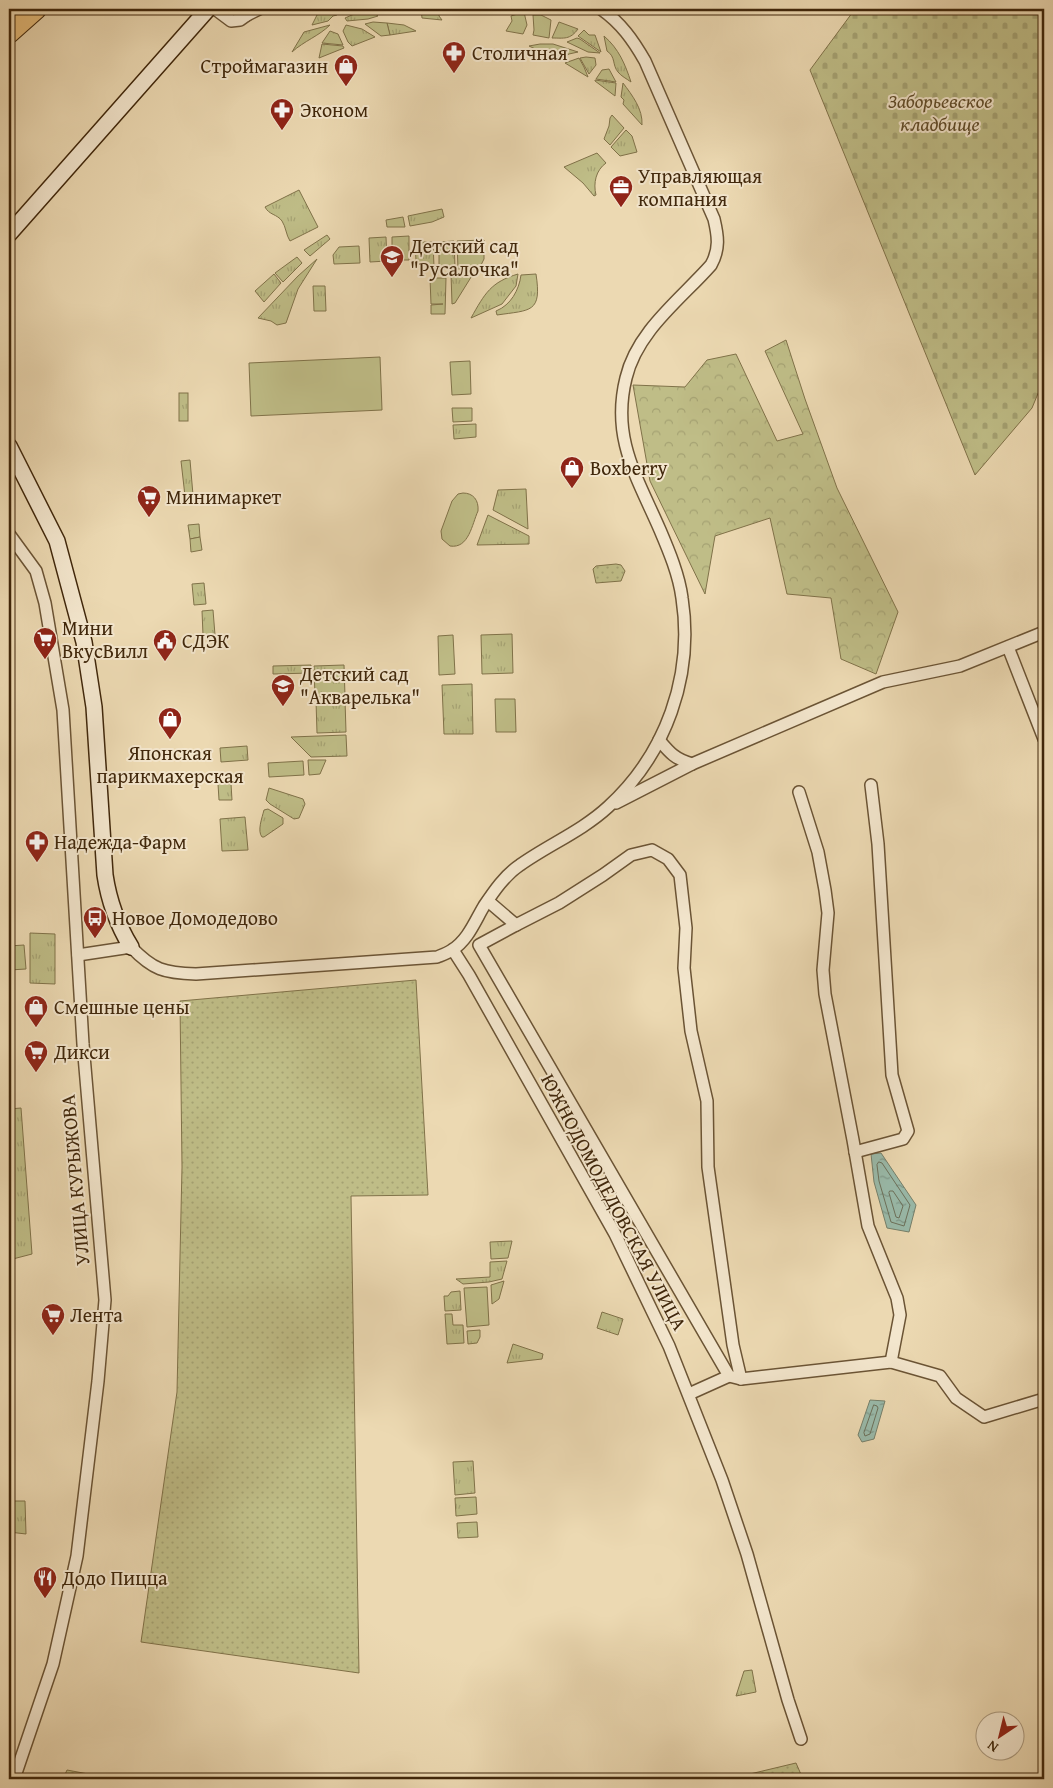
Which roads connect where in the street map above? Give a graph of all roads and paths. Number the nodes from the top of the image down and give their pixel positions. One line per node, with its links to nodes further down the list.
1 (36, 9): 7 (highway)
2 (208, 9): 8 (street)
3 (215, 9): 6 (street)
4 (259, 9): 6 (street)
5 (601, 9): 14 (street)
6 (249, 12)
7 (9, 33)
8 (9, 234)
9 (9, 446): 21 (street)
10 (9, 534): 23 (street, УЛИЦА КУРЫЖОВА)
11 (1044, 632): 12 (street)
12 (1008, 647): 13 (street); 15 (street)
13 (1044, 739)
14 (660, 740): 15 (street); 18 (street)
15 (692, 764): 18 (street)
16 (871, 785): 24 (street)
17 (798, 792): 24 (street)
18 (608, 808): 19 (street)
19 (488, 901): 20 (street); 22 (street)
20 (516, 925): 26 (street); 27 (street)
21 (131, 947): 22 (street); 23 (street)
22 (453, 950): 28 (street, ЮЖНОДОМОДЕДОВСКАЯ УЛИЦА)
23 (78, 955): 31 (street, УЛИЦА КУРЫЖОВА)
24 (855, 1152): 25 (street)
25 (891, 1362): 27 (street); 29 (street)
26 (729, 1376): 27 (street); 28 (street)
27 (741, 1379)
28 (689, 1394): 30 (street, ЮЖНОДОМОДЕДОВСКАЯ УЛИЦА)
29 (1044, 1399)
30 (801, 1739)
31 (14, 1779)

